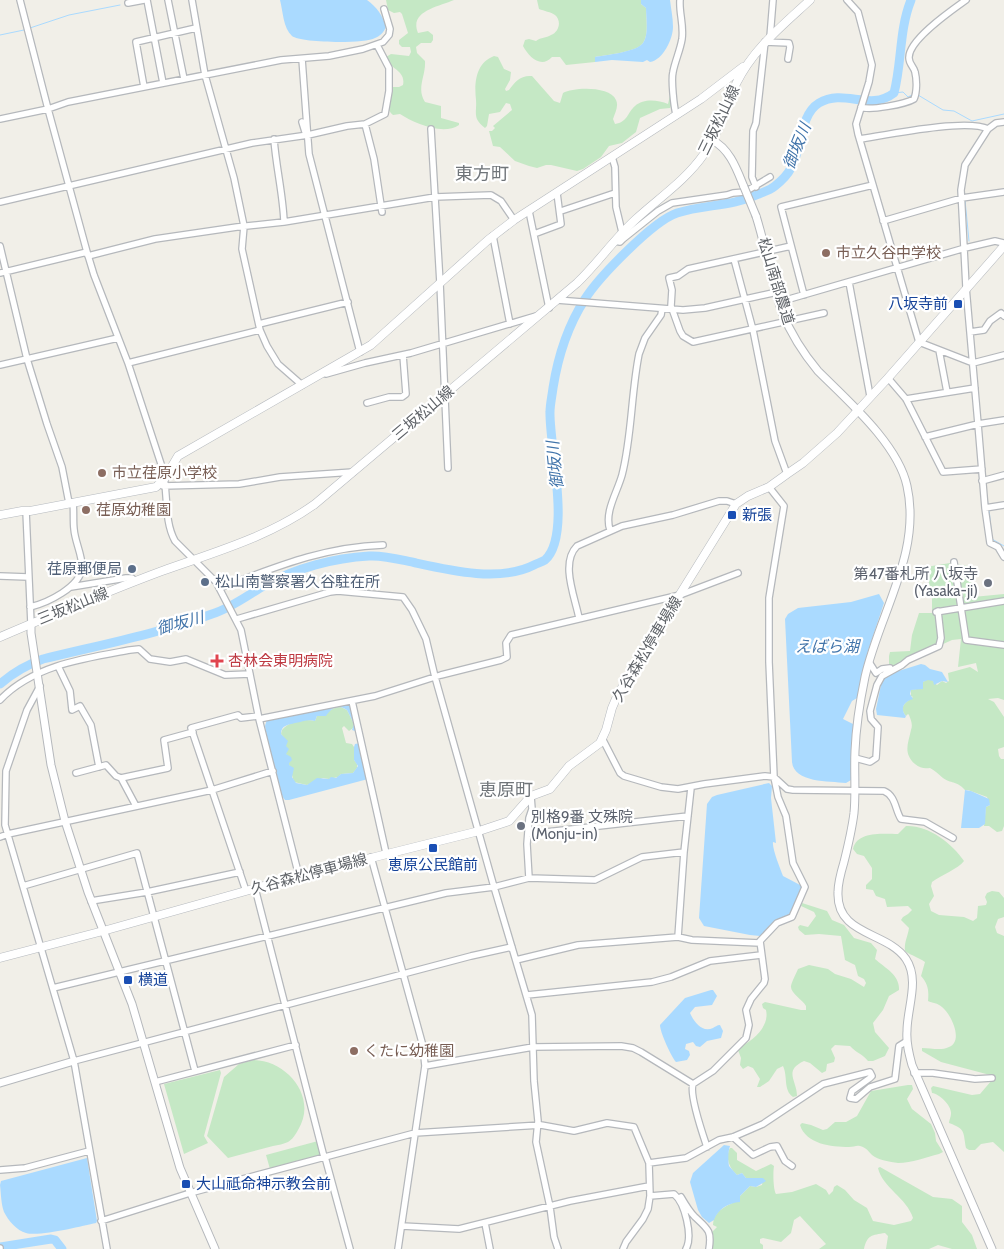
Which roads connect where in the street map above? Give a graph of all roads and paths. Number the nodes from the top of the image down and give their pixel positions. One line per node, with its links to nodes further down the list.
1 (20, 0): 27 (street)
2 (145, 0): 10 (street); 14 (street)
3 (168, 0): 13 (street)
4 (192, 0): 12 (street)
5 (680, 0): 28 (street)
6 (773, 0): 15 (street)
7 (810, 0): 15 (main road, 三坂松山線)
8 (847, 0): 26 (street)
9 (966, 0): 26 (street)
10 (128, 3)
11 (384, 9): 16 (street)
12 (196, 28): 13 (street); 20 (street)
13 (175, 33): 14 (street); 21 (street)
14 (154, 37): 23 (street); 24 (street)
15 (767, 40): 18 (street); 19 (main road, 三坂松山線); 44 (street)
16 (377, 45): 17 (street); 32 (street)
17 (302, 58): 20 (street); 35 (street)
18 (788, 59)
19 (748, 64): 22 (main road, 三坂松山線); 25 (main road, 三坂松山線)
20 (205, 75): 21 (street); 39 (street)
21 (184, 79): 23 (street)
22 (726, 81): 25 (main road); 28 (main road, 三坂松山線)
23 (163, 83): 24 (street)
24 (144, 87): 27 (street)
25 (734, 87): 38 (main road, 三坂松山線)
26 (861, 106): 37 (street)
27 (48, 109): 29 (street); 43 (street)
28 (676, 114): 40 (main road, 三坂松山線)
29 (0, 119)
30 (302, 122): 35 (street)
31 (1004, 122): 34 (street)
32 (365, 124): 35 (street); 51 (street)
33 (431, 129): 48 (street)
34 (988, 129): 37 (street); 49 (street)
35 (307, 135): 36 (street); 54 (street)
36 (274, 139): 39 (street); 57 (street)
37 (860, 139): 42 (street)
38 (712, 140): 59 (main road, 三坂松山線); 67 (street, 松山南部農道, bridge)
39 (226, 150): 43 (street); 58 (street)
40 (612, 157): 46 (main road, 三坂松山線); 47 (street)
41 (770, 177): 44 (street)
42 (873, 185): 56 (street); 65 (street)
43 (69, 187): 50 (street); 68 (street)
44 (756, 187): 62 (street)
45 (1004, 192): 49 (street)
46 (557, 193): 52 (main road, 三坂松山線); 53 (street)
47 (616, 193): 53 (street); 59 (street)
48 (435, 197): 51 (street); 55 (street); 74 (street)
49 (962, 198): 56 (street); 66 (street)
50 (0, 202)
51 (382, 209): 54 (street)
52 (529, 211): 55 (main road, 三坂松山線); 60 (street)
53 (560, 212): 60 (street)
54 (325, 216): 57 (street); 80 (street)
55 (514, 220): 61 (main road, 三坂松山線)
56 (883, 221): 70 (street)
57 (284, 222): 58 (street)
58 (244, 226): 68 (street); 90 (street)
59 (622, 232): 62 (main road, 三坂松山線)
60 (534, 234): 82 (street)
61 (492, 236): 74 (main road, 三坂松山線); 89 (street)
62 (615, 241): 79 (main road, 三坂松山線)
63 (1004, 244): 66 (street); 75 (main road, 久谷森松停車場線)
64 (0, 246): 71 (street)
65 (791, 246): 67 (street); 77 (street)
66 (965, 248): 70 (street); 75 (street)
67 (766, 252): 69 (street); 76 (street, 松山南部農道)
68 (87, 254): 71 (street); 93 (street)
69 (734, 259): 78 (street); 84 (street)
70 (897, 268): 73 (street); 95 (street)
71 (7, 272): 72 (street); 101 (street)
72 (0, 273)
73 (849, 282): 77 (street); 111 (street)
74 (440, 283): 96 (street); 98 (main road, 三坂松山線)
75 (966, 287): 92 (street); 95 (main road, 久谷森松停車場線)
76 (777, 292): 78 (street); 81 (street, 松山南部農道)
77 (804, 295): 81 (street)
78 (744, 299): 84 (street); 91 (street)
79 (557, 300): 82 (main road, 三坂松山線); 83 (street)
80 (348, 302): 90 (street); 98 (street)
81 (779, 302): 88 (street, 松山南部農道)
82 (549, 308): 86 (main road, 三坂松山線)
83 (662, 309): 84 (street); 132 (street)
84 (673, 310): 91 (street)
85 (824, 313): 88 (street)
86 (541, 315): 89 (street); 94 (main road, 三坂松山線)
87 (1004, 316): 92 (street)
88 (786, 322): 91 (street); 114 (street, 松山南部農道)
89 (508, 324): 94 (street); 96 (street)
90 (260, 327): 102 (street); 107 (street)
91 (752, 330): 121 (street)
92 (970, 332): 103 (street)
93 (118, 338): 101 (street); 102 (street)
94 (511, 340): 110 (main road, 三坂松山線)
95 (919, 342): 97 (street); 106 (main road, 久谷森松停車場線)
96 (442, 344): 99 (street); 110 (street)
97 (939, 350): 103 (street); 109 (street)
98 (360, 352): 105 (main road, 三坂松山線)
99 (403, 355): 105 (street); 113 (street)
100 (1004, 355): 103 (street)
101 (28, 359): 104 (street); 126 (street)
102 (128, 363): 124 (street)
103 (973, 363): 108 (street)
104 (0, 365)
105 (321, 375): 107 (main road, 三坂松山線)
106 (888, 378): 111 (main road, 久谷森松停車場線); 112 (street)
107 (302, 385): 124 (main road, 三坂松山線)
108 (975, 388): 109 (street); 116 (street)
109 (947, 392): 112 (street)
110 (444, 396): 118 (street); 120 (main road, 三坂松山線)
111 (870, 396): 114 (main road, 久谷森松停車場線)
112 (906, 399): 117 (street)
113 (367, 403)
114 (858, 411): 121 (main road, 久谷森松停車場線); 152 (street, 松山南部農道)
115 (1004, 420): 116 (street)
116 (978, 424): 117 (street); 119 (street)
117 (925, 437): 119 (street)
118 (448, 468)
119 (982, 469): 123 (street)
120 (355, 472): 124 (street); 135 (main road, 三坂松山線)
121 (788, 474): 125 (main road, 久谷森松停車場線)
122 (1004, 475): 123 (street)
123 (982, 480): 129 (street)
124 (166, 482): 126 (main road, 三坂松山線); 135 (street)
125 (769, 487): 127 (main road, 久谷森松停車場線); 168 (street)
126 (71, 503): 130 (main road, 三坂松山線); 141 (street)
127 (736, 504): 132 (street); 143 (main road, 久谷森松停車場線)
128 (1004, 505): 129 (street)
129 (985, 508): 134 (street)
130 (26, 511): 131 (main road, 三坂松山線); 139 (street)
131 (0, 515)
132 (610, 530): 148 (street)
133 (383, 545): 142 (street)
134 (1004, 557)
135 (194, 559): 140 (main road, 三坂松山線); 142 (street)
136 (954, 562): 146 (street)
137 (738, 573): 143 (street)
138 (0, 576): 139 (street)
139 (28, 576): 145 (street)
140 (136, 581): 141 (street); 149 (main road, 三坂松山線)
141 (71, 587): 145 (street)
142 (220, 588): 147 (street)
143 (680, 595): 148 (street); 163 (main road, 久谷森松停車場線)
144 (1004, 601): 146 (street)
145 (30, 607): 149 (street)
146 (960, 607): 151 (street); 154 (street)
147 (235, 616): 156 (street); 157 (street)
148 (579, 618): 157 (street)
149 (31, 624): 150 (main road, 三坂松山線); 155 (street)
150 (0, 637)
151 (1004, 645)
152 (869, 662): 154 (street); 164 (street, 松山南部農道)
153 (58, 666): 155 (street); 156 (street); 165 (street)
154 (896, 668): 164 (street)
155 (37, 674): 158 (street); 159 (street)
156 (250, 674): 161 (street)
157 (435, 677): 160 (street); 177 (street)
158 (40, 686): 176 (street); 178 (street)
159 (0, 700)
160 (352, 701): 161 (street); 183 (street)
161 (259, 717): 162 (street); 166 (street)
162 (193, 732): 169 (street); 171 (street)
163 (603, 740): 170 (street); 173 (main road, 久谷森松停車場線)
164 (855, 758): 172 (street, 松山南部農道)
165 (99, 767): 167 (street); 169 (street)
166 (273, 770): 171 (street); 187 (street)
167 (76, 773)
168 (774, 777): 170 (street); 172 (street); 200 (street)
169 (121, 778): 174 (street)
170 (691, 788): 175 (street)
171 (212, 790): 174 (street); 186 (street)
172 (854, 790): 181 (street); 213 (street, 松山南部農道)
173 (532, 796): 177 (main road, 久谷森松停車場線); 179 (street)
174 (136, 806): 176 (street)
175 (688, 816): 179 (street); 182 (street)
176 (64, 821): 178 (street); 185 (street)
177 (479, 830): 183 (main road, 久谷森松停車場線); 190 (street)
178 (8, 834): 180 (street); 189 (street)
179 (528, 834): 188 (street)
180 (0, 837)
181 (953, 838)
182 (684, 852): 188 (street); 199 (street)
183 (386, 853): 184 (main road, 久谷森松停車場線)
184 (371, 857): 187 (main road, 久谷森松停車場線); 195 (street)
185 (80, 869): 189 (street); 193 (street); 194 (street)
186 (240, 872): 192 (street); 193 (street)
187 (299, 876): 191 (main road, 久谷森松停車場線)
188 (529, 878): 190 (street)
189 (23, 886): 201 (street)
190 (494, 887): 195 (street); 202 (street)
191 (255, 888): 192 (main road, 久谷森松停車場線); 198 (street)
192 (246, 891): 196 (main road, 久谷森松停車場線)
193 (147, 892): 194 (street); 196 (street)
194 (91, 901): 197 (street)
195 (385, 908): 198 (street); 208 (street)
196 (154, 917): 197 (main road, 久谷森松停車場線); 205 (street)
197 (103, 931): 201 (main road, 久谷森松停車場線); 207 (street)
198 (267, 936): 205 (street); 211 (street)
199 (678, 937): 200 (street); 206 (street)
200 (760, 943): 203 (street)
201 (41, 947): 204 (main road, 久谷森松停車場線); 209 (street)
202 (512, 948): 206 (street); 208 (street)
203 (761, 955): 210 (street); 224 (street)
204 (0, 958)
205 (165, 960): 207 (street); 212 (street)
206 (516, 960): 210 (street)
207 (119, 971): 209 (street); 214 (street)
208 (403, 974): 211 (street); 218 (street)
209 (53, 988): 217 (street)
210 (527, 994): 216 (street)
211 (286, 1004): 212 (street); 215 (street)
212 (184, 1032): 214 (street); 219 (street)
213 (907, 1041): 220 (street, 松山南部農道); 227 (street)
214 (144, 1042): 217 (street); 222 (street)
215 (296, 1044): 219 (street); 230 (street)
216 (533, 1047): 218 (street); 224 (street); 225 (street)
217 (74, 1061): 223 (street); 229 (street)
218 (425, 1066): 226 (street)
219 (195, 1071): 222 (street)
220 (914, 1073): 221 (street); 251 (street, 松山南部農道)
221 (992, 1078)
222 (154, 1082): 235 (street)
223 (0, 1083)
224 (693, 1084): 228 (street)
225 (537, 1126): 226 (street); 231 (street); 238 (street)
226 (415, 1133): 230 (street); 241 (street)
227 (733, 1138): 228 (street); 232 (street)
228 (707, 1147): 231 (street)
229 (89, 1151): 233 (street); 239 (street)
230 (325, 1157): 235 (street); 244 (street)
231 (650, 1163): 234 (street)
232 (792, 1166)
233 (0, 1170)
234 (649, 1186): 237 (street); 238 (street)
235 (190, 1193): 239 (street); 243 (street)
236 (675, 1194): 237 (street); 249 (street); 250 (street)
237 (650, 1196): 248 (street)
238 (550, 1207): 240 (street); 247 (street)
239 (101, 1221): 242 (street)
240 (486, 1223): 241 (street); 246 (street)
241 (402, 1226): 245 (street)
242 (107, 1249)
243 (215, 1249)
244 (350, 1249)
245 (398, 1249)
246 (490, 1249)
247 (558, 1249)
248 (623, 1249)
249 (686, 1249)
250 (709, 1249)
251 (992, 1249)

